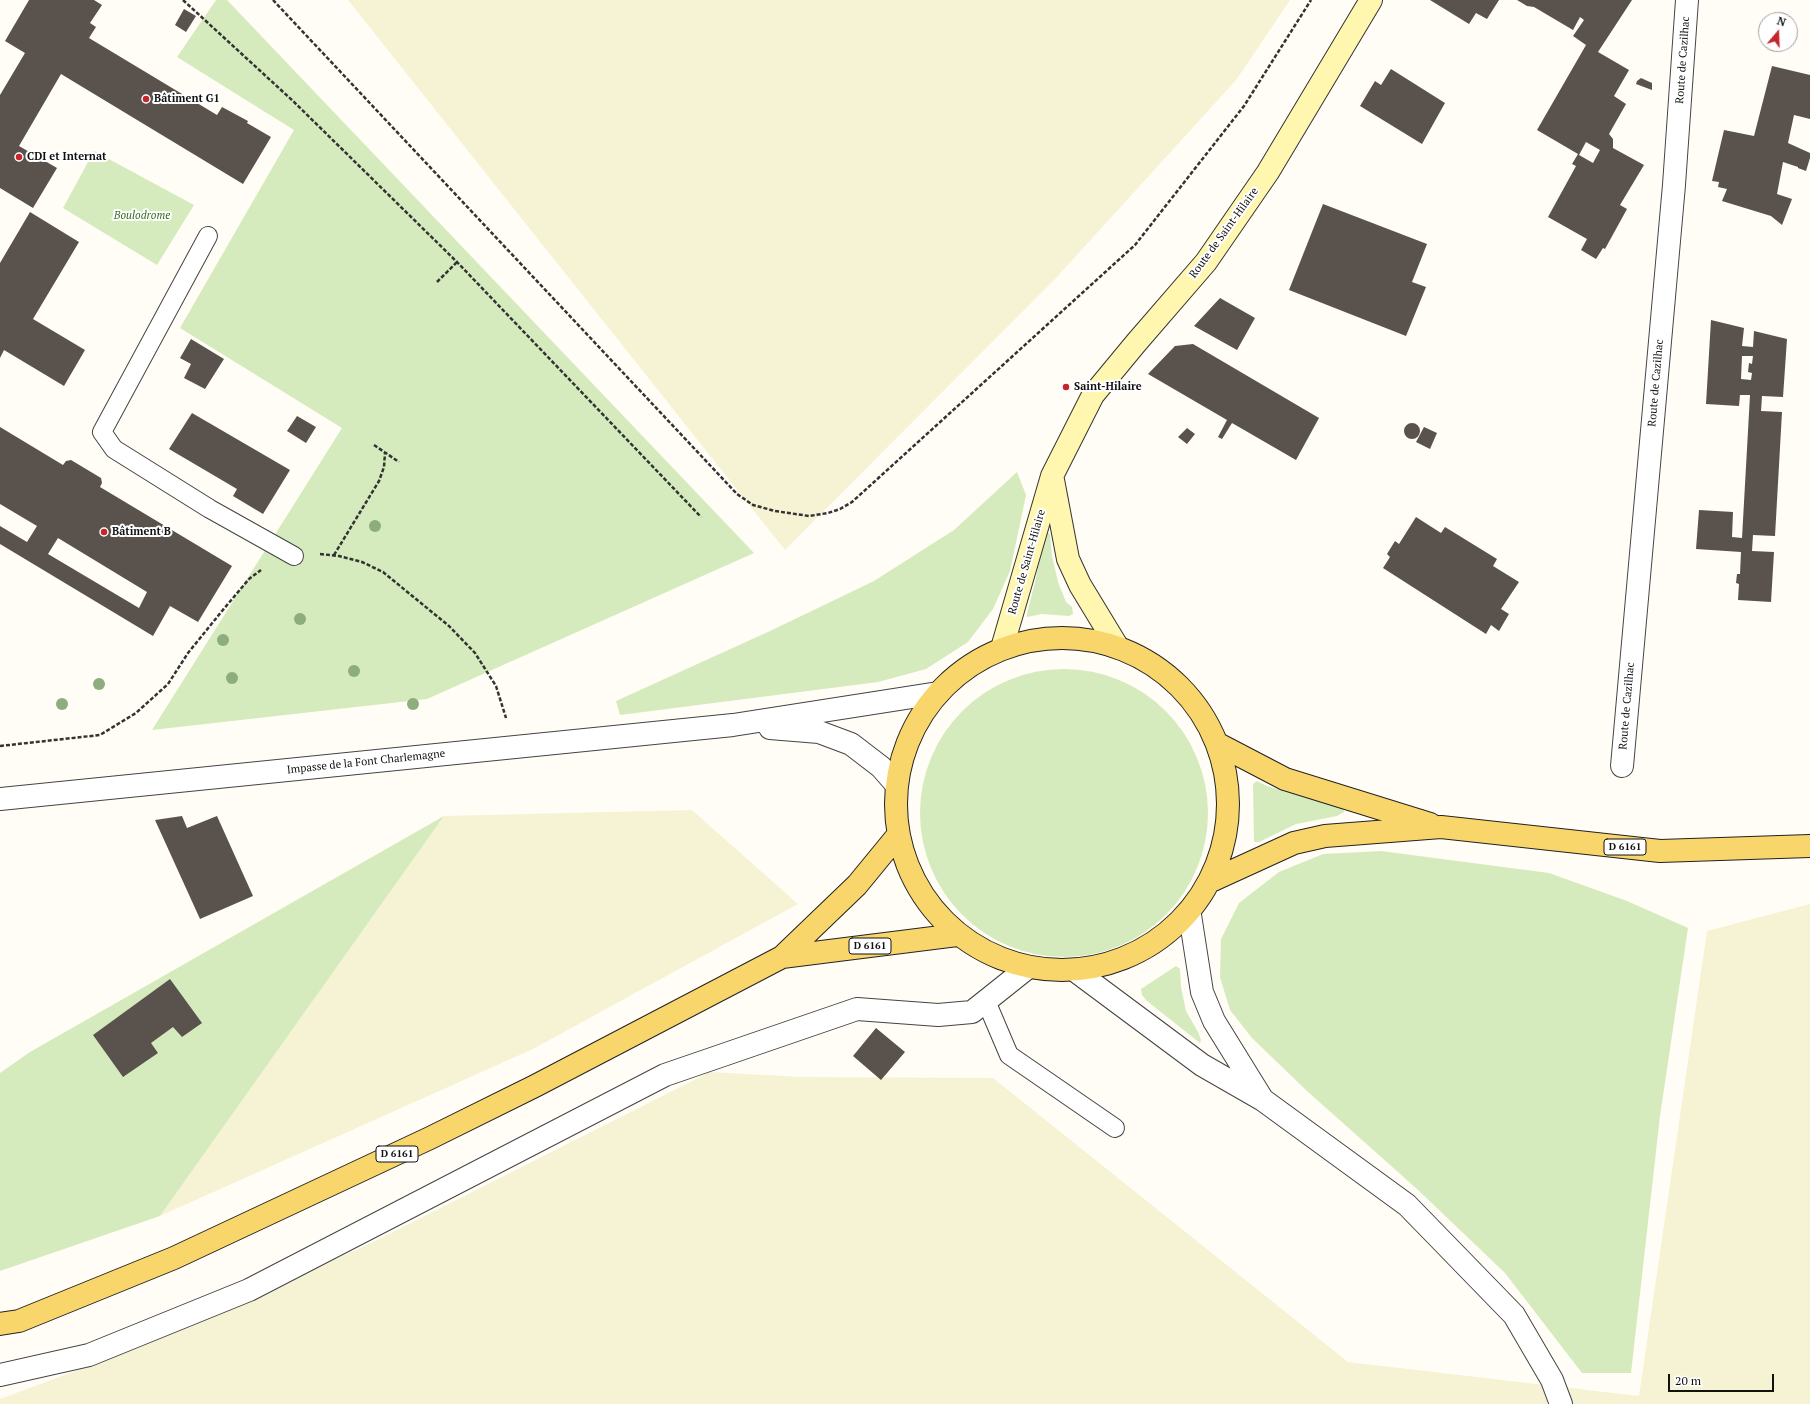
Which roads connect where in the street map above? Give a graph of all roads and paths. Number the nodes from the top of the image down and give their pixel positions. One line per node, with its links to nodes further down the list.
1 (183, 0): 7 (path)
2 (273, 0): 3 (path)
3 (1311, 0)
4 (1371, 0): 12 (main road, Route de Saint-Hilaire)
5 (1687, 0): 23 (street, Route de Cazilhac)
6 (208, 236): 15 (lane)
7 (457, 262): 8 (path); 13 (path)
8 (436, 282)
9 (374, 445): 10 (path)
10 (385, 453): 11 (path); 14 (path)
11 (399, 462)
12 (1052, 476): 16 (main road, Route de Saint-Hilaire); 17 (main road, Route de Saint-Hilaire)
13 (701, 517)
14 (334, 555): 15 (path); 22 (path)
15 (294, 556): 21 (path)
16 (1117, 646): 17 (main road); 20 (main road)
17 (1002, 648): 18 (main road)
18 (938, 693): 19 (street); 24 (main road)
19 (733, 725): 22 (street, Impasse de la Font Charlemagne); 24 (street)
20 (1218, 744): 26 (main road, D 6161); 29 (main road)
21 (0, 746)
22 (515, 747): 25 (street, Impasse de la Font Charlemagne)
23 (1622, 766)
24 (894, 782): 27 (main road)
25 (0, 799)
26 (1441, 827): 28 (main road, D 6161); 29 (main road, D 6161)
27 (898, 835): 31 (main road); 32 (main road, D 6161)
28 (1810, 846)
29 (1213, 880): 30 (main road)
30 (1190, 915): 34 (main road); 36 (street)
31 (957, 935): 32 (main road, D 6161); 33 (main road)
32 (782, 957): 38 (main road, D 6161)
33 (1026, 969): 34 (main road); 35 (street)
34 (1077, 972): 36 (street)
35 (986, 1001): 37 (lane); 39 (street)
36 (1263, 1100): 40 (street)
37 (1115, 1128)
38 (0, 1324)
39 (0, 1375)
40 (1561, 1404)

